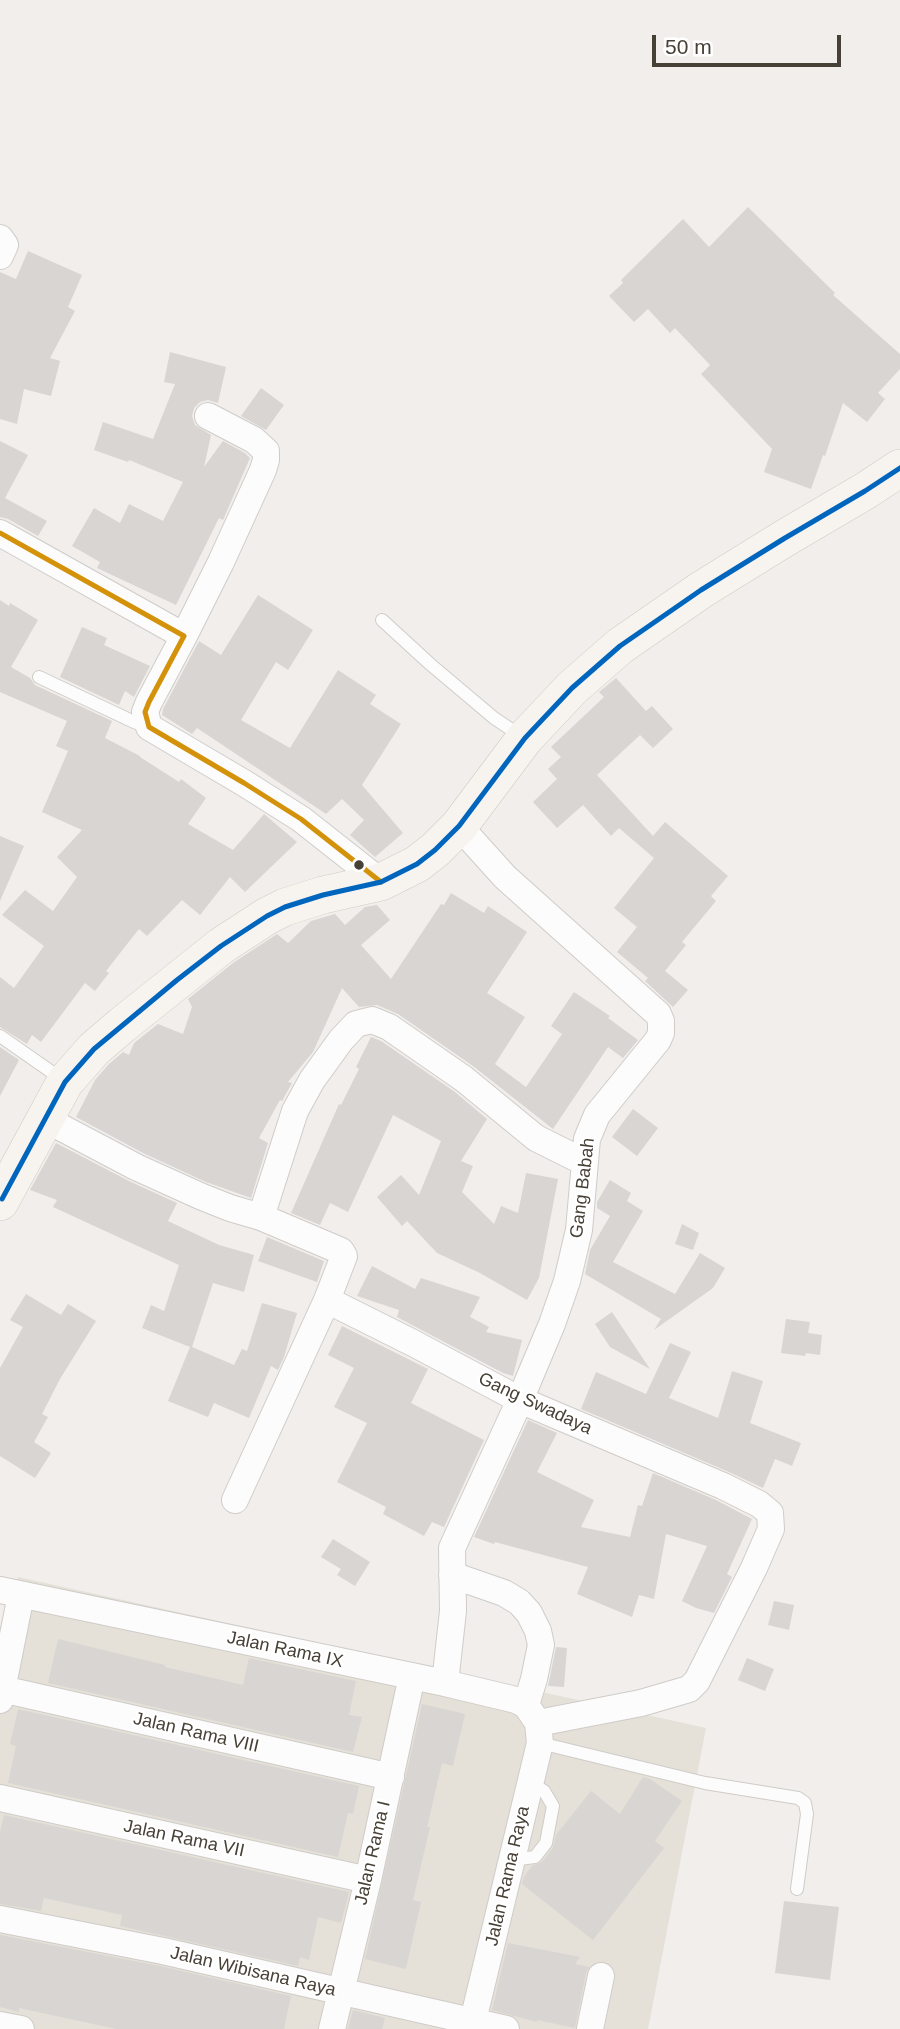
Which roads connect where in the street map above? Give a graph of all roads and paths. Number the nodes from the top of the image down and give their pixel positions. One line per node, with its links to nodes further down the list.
1 (0, 238): 2 (street)
2 (0, 256)
3 (208, 416): 7 (street)
4 (900, 468): 10 (main road)
5 (0, 533): 7 (street)
6 (382, 620): 10 (lane)
7 (184, 636): 9 (street)
8 (39, 677): 9 (lane)
9 (149, 727): 12 (street)
10 (524, 738): 11 (main road)
11 (459, 826): 12 (main road); 16 (street, Gang Babah)
12 (381, 882): 14 (main road)
13 (0, 1036): 14 (lane)
14 (65, 1082): 15 (main road)
15 (45, 1119): 17 (main road); 18 (street)
16 (584, 1162): 18 (street); 20 (street, Gang Babah)
17 (0, 1202)
18 (261, 1217): 19 (street)
19 (327, 1300): 20 (street, Gang Swadaya); 21 (street)
20 (520, 1400): 22 (street, Gang Babah); 27 (street, Gang Swadaya)
21 (234, 1500)
22 (452, 1575): 25 (street, Gang Babah); 27 (street, Jalan Rama Raya)
23 (11, 1592): 24 (street, Jalan Rama IX); 26 (street, Jalan Rama IX)
24 (412, 1676): 25 (street, Jalan Rama IX); 28 (street, Jalan Rama I)
25 (445, 1683): 27 (street, Jalan Rama IX)
26 (1, 1694): 28 (street, Jalan Rama VIII)
27 (535, 1724): 31 (lane); 36 (street, Jalan Rama Raya)
28 (391, 1777): 30 (street, Jalan Rama I)
29 (0, 1798): 30 (street, Jalan Rama VII)
30 (368, 1880): 34 (street, Jalan Rama I)
31 (797, 1889)
32 (0, 1919): 34 (street, Jalan Wibisana Raya)
33 (601, 1976): 40 (street)
34 (341, 1992): 36 (street, Jalan Wibisana Raya); 38 (street, Jalan Rama I)
35 (0, 2025): 37 (street)
36 (472, 2025): 39 (street, Jalan Wibisana Raya)
37 (21, 2029)
38 (332, 2029)
39 (506, 2029)
40 (590, 2029)

